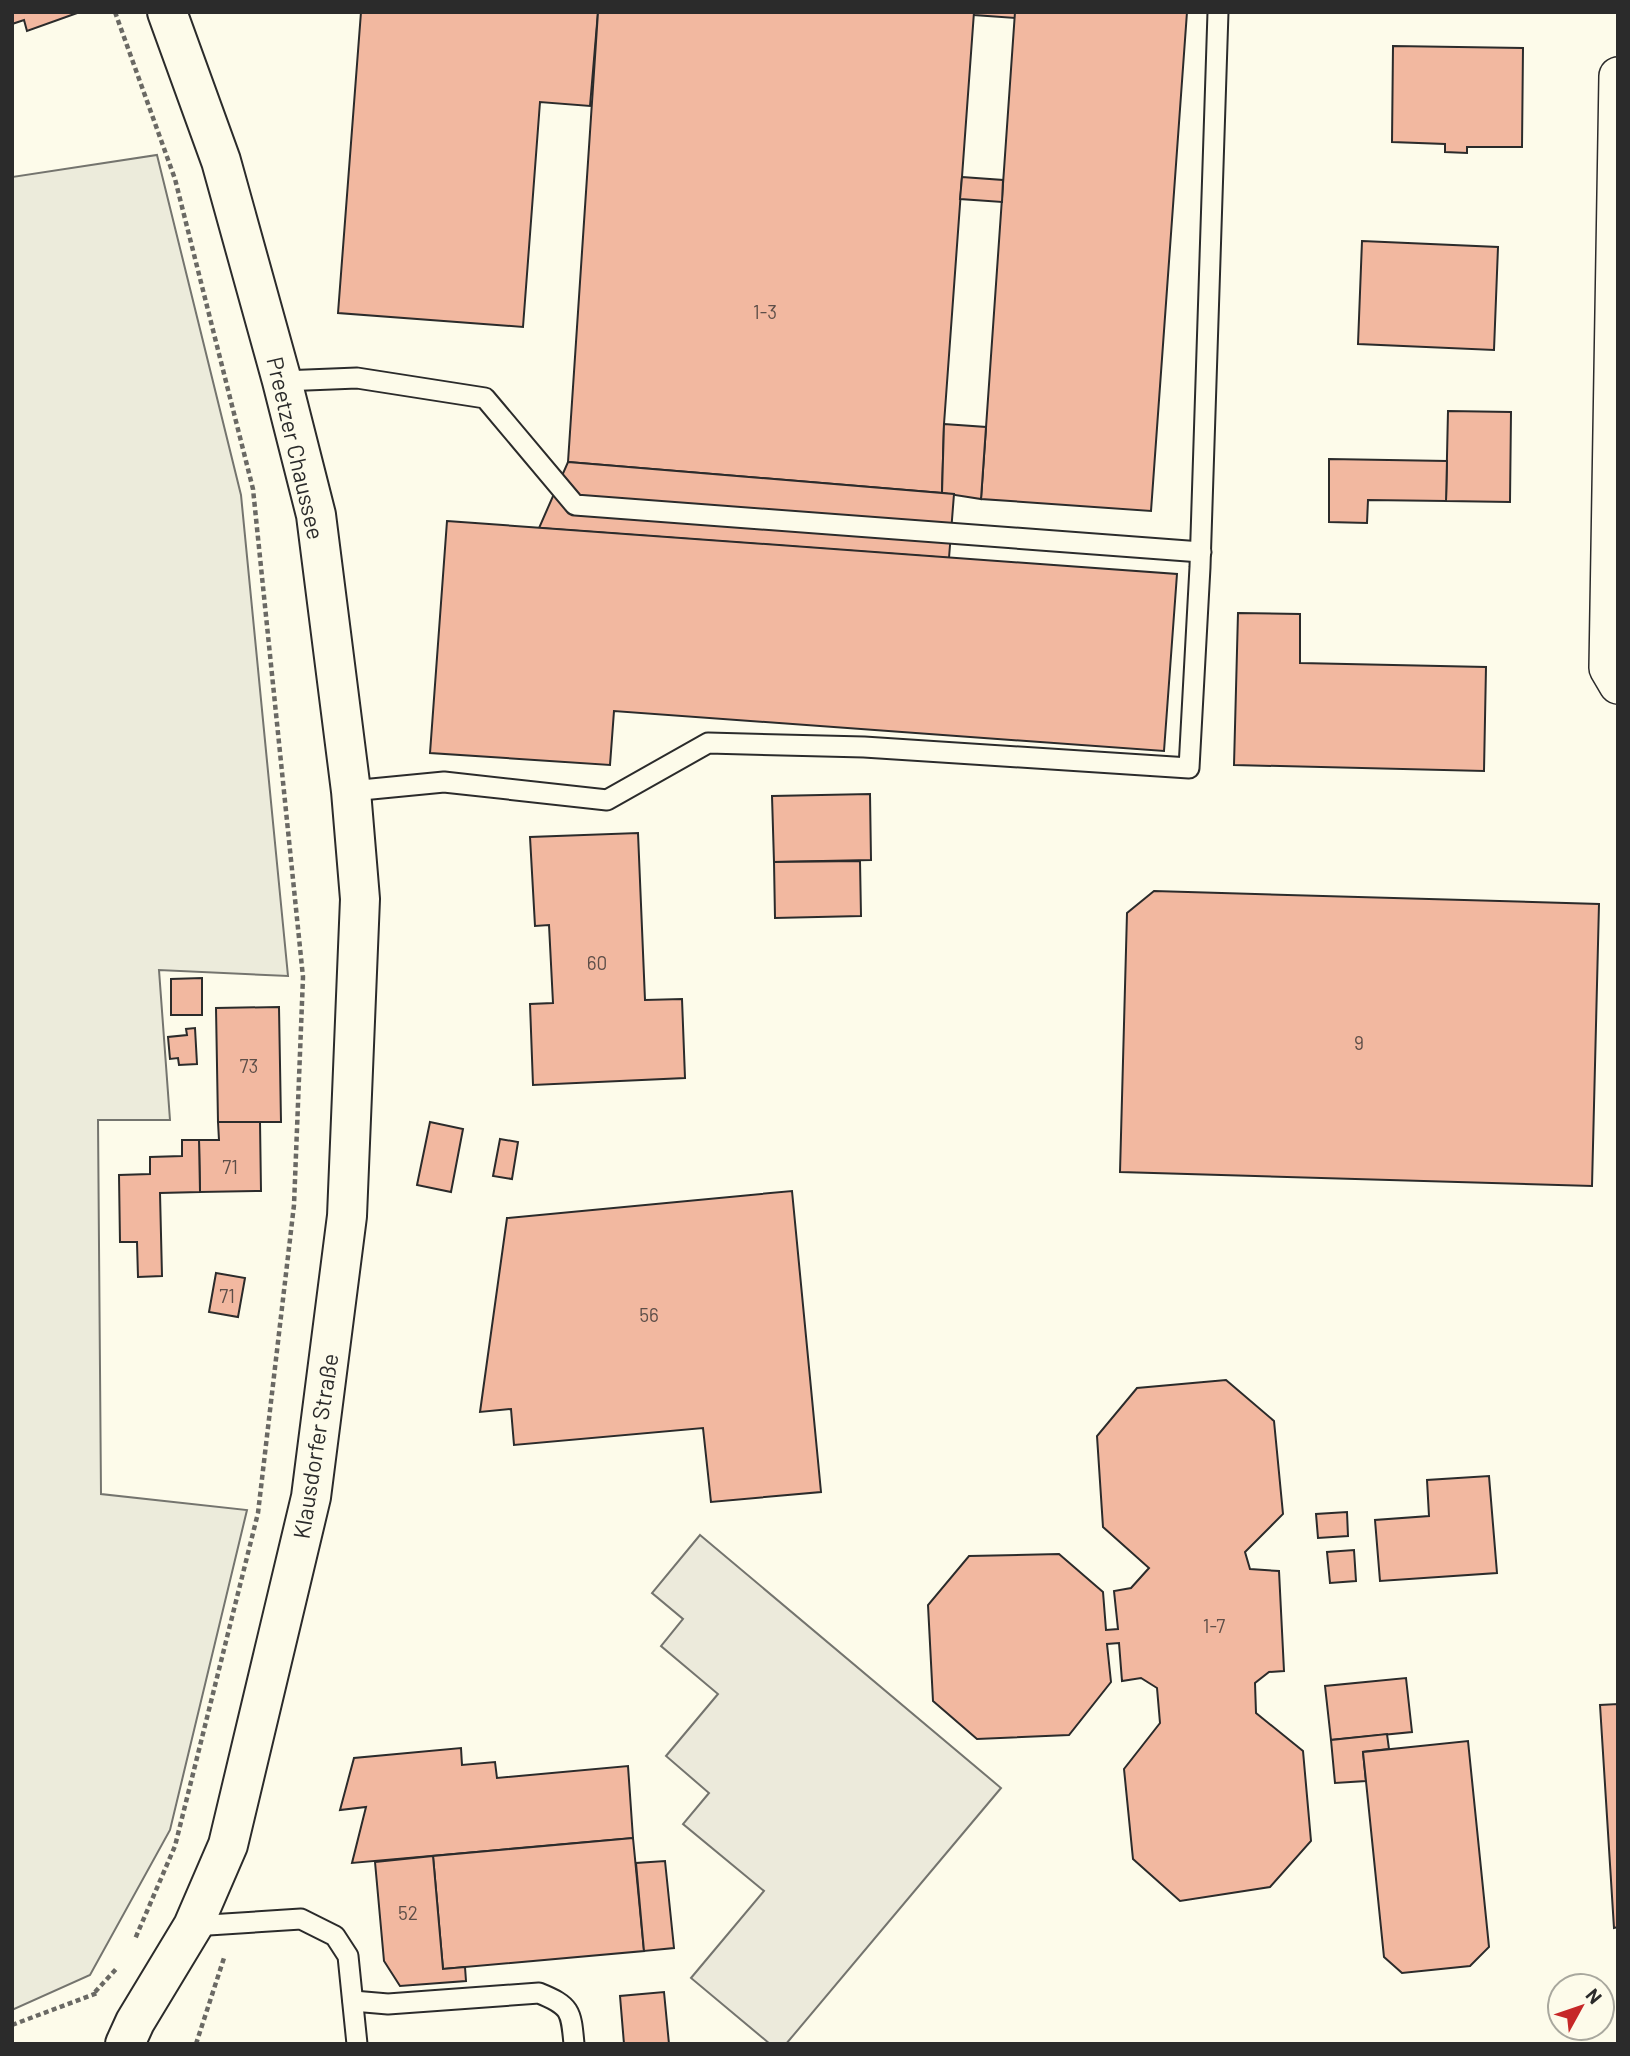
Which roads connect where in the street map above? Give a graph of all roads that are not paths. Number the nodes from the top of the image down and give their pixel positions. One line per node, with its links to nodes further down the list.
1 (167, 12): 4 (street, Preetzer Chaussee)
2 (1218, 12): 5 (lane)
3 (1618, 76): 6 (street)
4 (282, 381): 5 (lane); 7 (street, Preetzer Chaussee)
5 (1201, 552): 7 (lane)
6 (1618, 685)
7 (351, 791): 8 (street, Preetzer Chaussee)
8 (360, 899): 9 (street, Klausdorfer Straße)
9 (193, 1926): 10 (lane); 11 (street, Klausdorfer Straße)
10 (353, 2001): 12 (lane); 13 (lane)
11 (125, 2044)
12 (357, 2044)
13 (574, 2044)

